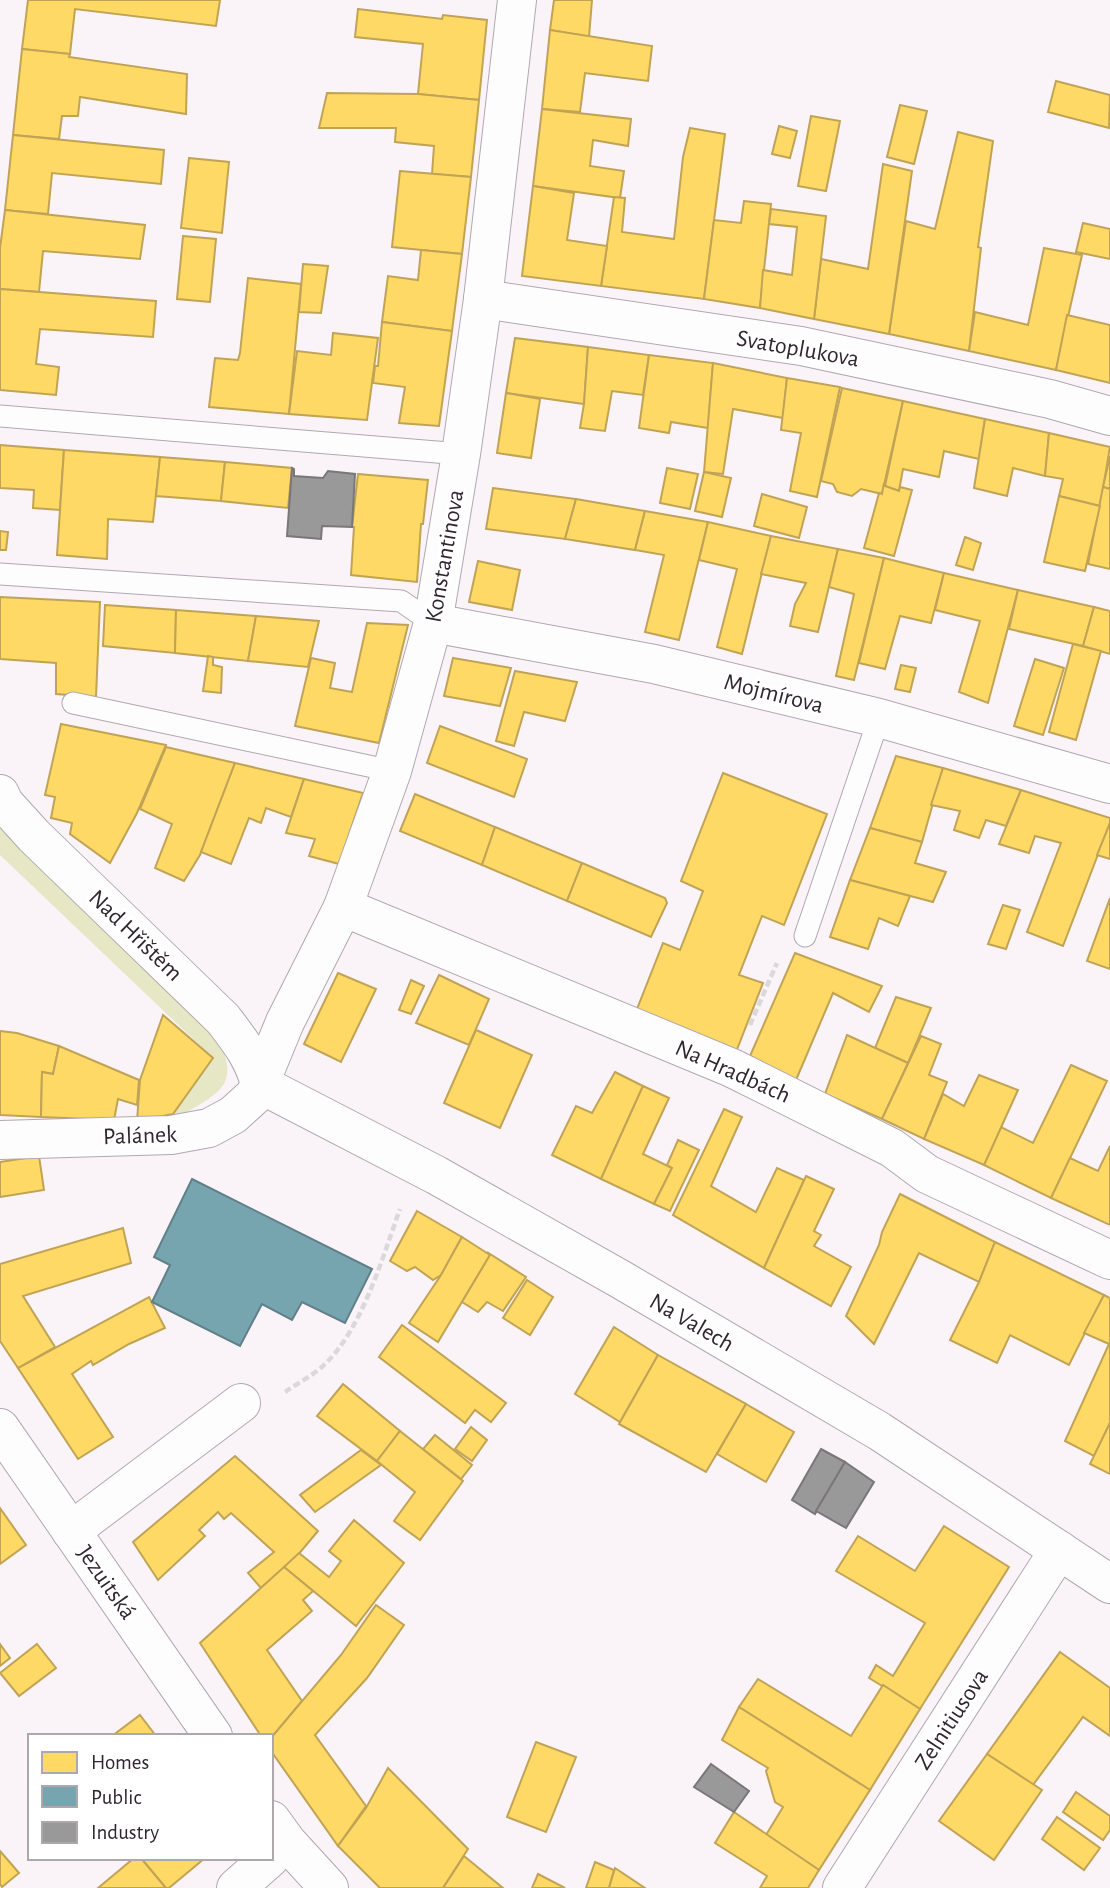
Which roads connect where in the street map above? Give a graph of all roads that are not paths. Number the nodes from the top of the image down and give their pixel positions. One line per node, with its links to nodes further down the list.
1 (517, 0): 2 (street, Konstantinova)
2 (483, 299): 4 (street, Svatoplukova); 5 (street, Konstantinova)
3 (0, 416): 5 (lane)
4 (1110, 416)
5 (461, 454): 7 (street, Konstantinova)
6 (0, 574): 7 (lane)
7 (433, 623): 9 (street, Mojmírova); 10 (street, Konstantinova)
8 (73, 703): 10 (lane)
9 (879, 718): 11 (street, Mojmírova); 14 (lane)
10 (392, 771): 13 (street, Konstantinova)
11 (1110, 784)
12 (0, 794): 15 (street, Nad Hřištěm)
13 (343, 907): 15 (street, Konstantinova); 17 (street, Na Hradbách)
14 (805, 936)
15 (260, 1084): 16 (street, Palánek); 21 (street, Na Valech)
16 (0, 1140)
17 (1110, 1260)
18 (241, 1403): 20 (street)
19 (0, 1428): 20 (street, Jezuitská)
20 (71, 1531): 23 (street, Jezuitská)
21 (1059, 1550): 22 (street, Na Valech); 28 (street, Zelnitiusova)
22 (1110, 1584)
23 (212, 1734)
24 (275, 1844): 27 (street)
25 (261, 1860): 26 (street)
26 (236, 1888)
27 (329, 1888)
28 (842, 1888)

